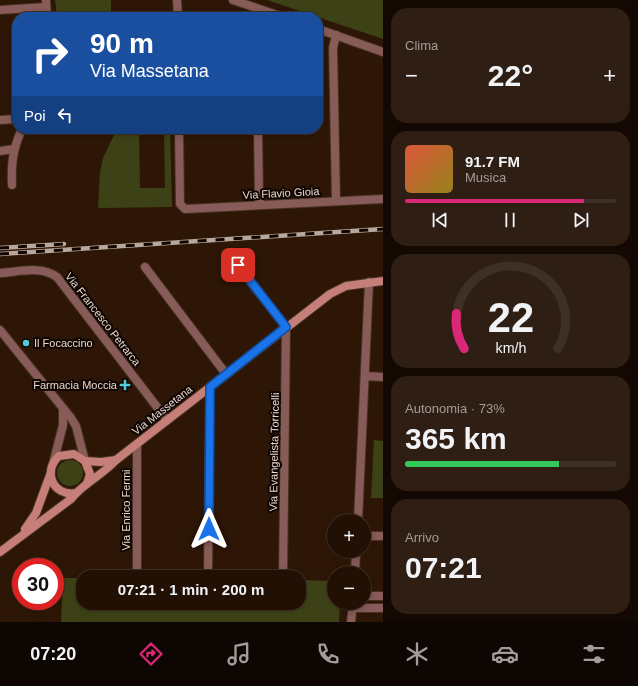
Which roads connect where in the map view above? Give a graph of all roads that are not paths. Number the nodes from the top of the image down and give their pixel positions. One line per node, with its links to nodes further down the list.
1 (177, 0): 6 (street)
2 (233, 0): 4 (street)
3 (46, 4): 5 (street)
4 (257, 8): 7 (street); 8 (street)
5 (0, 10)
6 (178, 12)
7 (257, 12)
8 (269, 12)
9 (323, 31): 10 (street)
10 (336, 35): 11 (street); 21 (street)
11 (383, 52)
12 (12, 119): 13 (street)
13 (0, 120)
14 (20, 134): 17 (street)
15 (179, 134): 22 (street, Via Flavio Gioia)
16 (258, 134): 22 (street)
17 (14, 149): 18 (street); 19 (street)
18 (0, 151)
19 (12, 186)
20 (383, 198): 21 (street, Via Flavio Gioia)
21 (336, 201): 22 (street, Via Flavio Gioia)
22 (261, 205)
23 (230, 254): 28 (street)
24 (145, 267): 30 (street)
25 (0, 273): 35 (street, Via Francesco Petrarca)
26 (383, 281): 27 (main road, Via Massetana)
27 (369, 282): 28 (main road, Via Massetana); 31 (street)
28 (286, 327): 30 (main road, Via Massetana); 50 (street, Via Evangelista Torricelli)
29 (0, 330): 34 (street)
30 (226, 374): 33 (main road, Via Massetana)
31 (365, 376): 32 (street); 43 (street)
32 (383, 377)
33 (210, 387): 35 (main road, Via Massetana); 49 (street)
34 (63, 410): 37 (street); 39 (street)
35 (167, 420): 36 (main road, Via Massetana)
36 (137, 444): 38 (main road, Via Massetana); 48 (street, Via Enrico Fermi)
37 (85, 460): 38 (main road); 39 (main road); 41 (main road)
38 (116, 460): 41 (main road, Via Massetana)
39 (52, 464): 40 (main road, Via Massetana)
40 (50, 475): 42 (main road); 44 (main road, Via Massetana)
41 (88, 484): 42 (main road, Via Massetana)
42 (76, 493): 44 (main road, Via Massetana)
43 (358, 514)
44 (20, 536): 47 (main road, Via Massetana)
45 (371, 536): 46 (street)
46 (383, 536)
47 (0, 552)
48 (137, 570)
49 (208, 570)
50 (283, 570)
51 (371, 596): 52 (street)
52 (383, 596)
53 (371, 607): 54 (street)
54 (383, 608)
55 (352, 610): 56 (street)
56 (351, 622)

